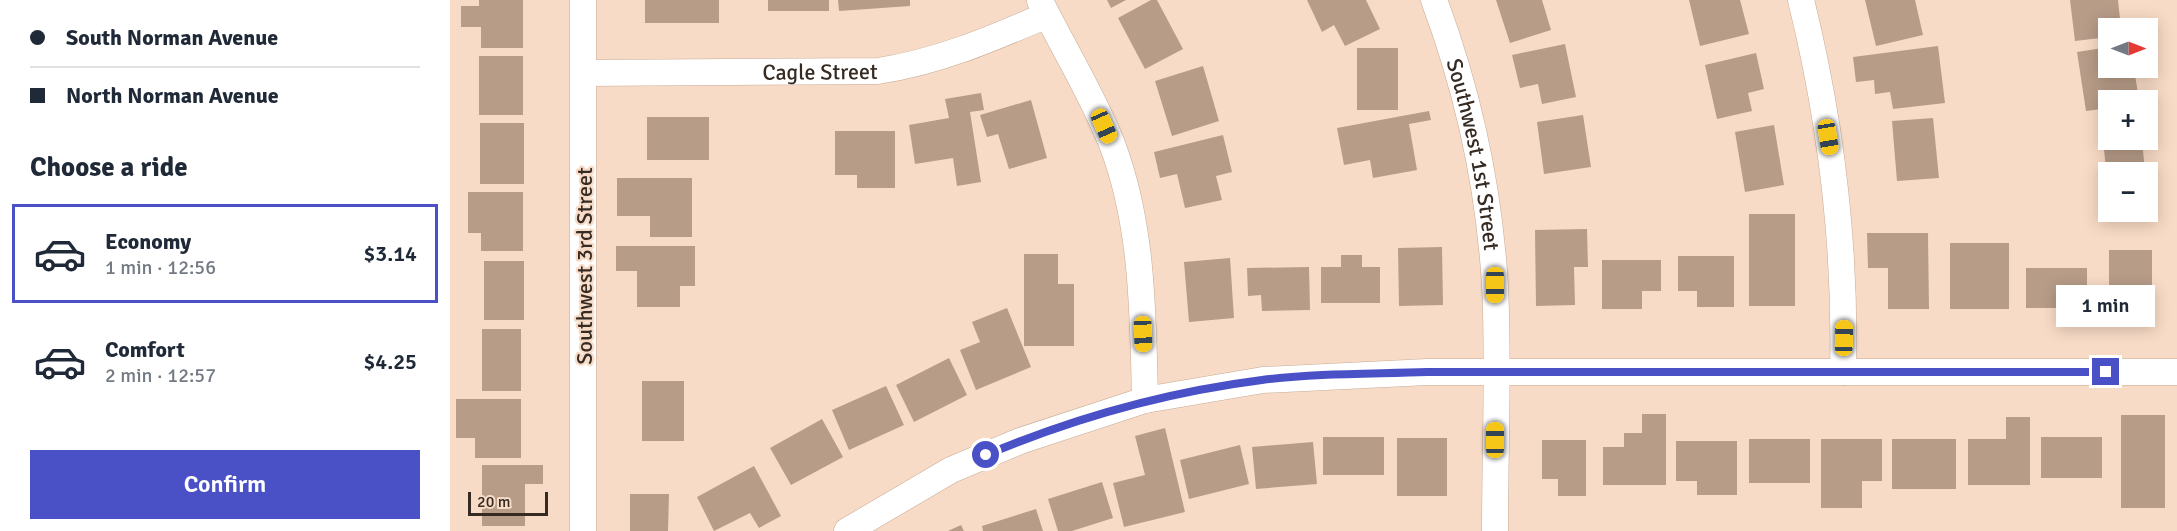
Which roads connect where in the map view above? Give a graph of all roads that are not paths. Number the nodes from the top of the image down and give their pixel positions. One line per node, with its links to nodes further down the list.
1 (583, 0): 5 (street, Southwest 3rd Street)
2 (1434, 0): 6 (street, Southwest 1st Street)
3 (1801, 0): 7 (street)
4 (1043, 8): 5 (street, Cagle Street); 9 (street)
5 (584, 72): 10 (street, Southwest 3rd Street)
6 (1495, 372): 7 (street); 9 (street); 12 (street, Southwest 1st Street)
7 (1844, 372): 8 (street)
8 (2177, 372)
9 (1145, 400): 11 (street)
10 (583, 531)
11 (847, 531)
12 (1495, 531)

